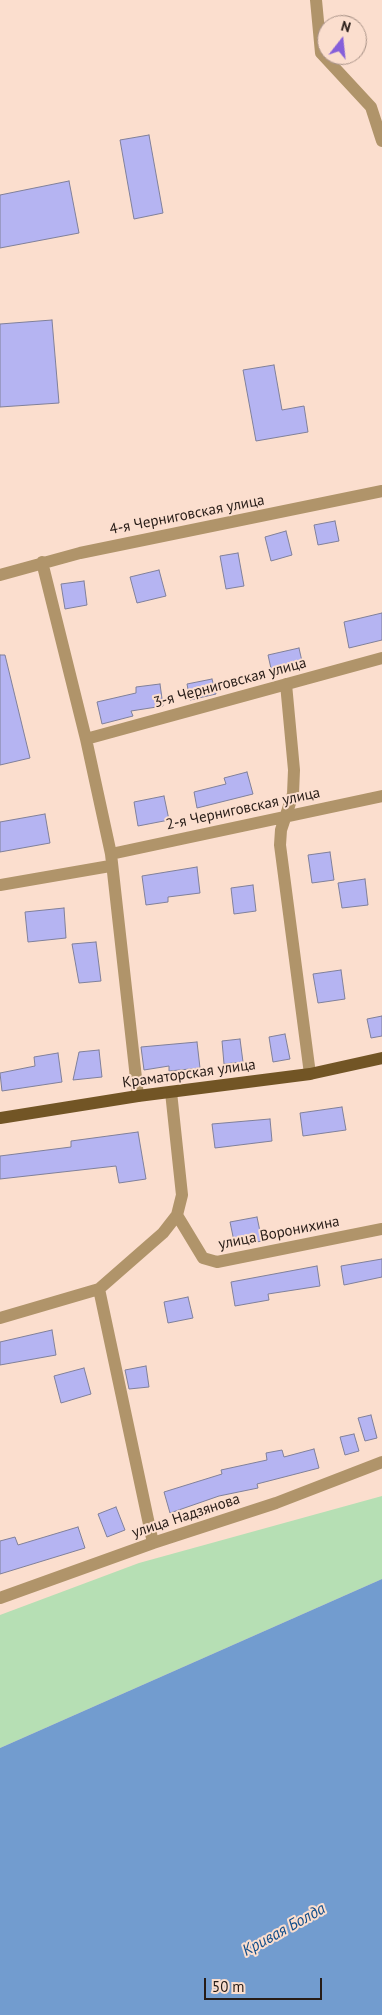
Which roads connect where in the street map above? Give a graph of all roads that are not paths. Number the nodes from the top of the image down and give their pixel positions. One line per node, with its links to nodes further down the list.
1 (316, 0): 2 (street)
2 (382, 141)
3 (382, 491): 4 (street, 4-я Черниговская улица)
4 (42, 562): 5 (street, 4-я Черниговская улица); 8 (street)
5 (0, 575)
6 (382, 658): 7 (street, 3-я Черниговская улица)
7 (286, 684): 8 (street, 3-я Черниговская улица); 10 (street)
8 (86, 739): 11 (street)
9 (382, 796): 10 (street, 2-я Черниговская улица)
10 (286, 816): 11 (street, 2-я Черниговская улица); 14 (street)
11 (110, 860): 12 (street, 2-я Черниговская улица); 16 (street)
12 (0, 884)
13 (382, 1058): 14 (main road, Краматорская улица)
14 (310, 1074): 15 (main road, Краматорская улица)
15 (171, 1092): 16 (main road, Краматорская улица); 18 (street)
16 (138, 1096): 17 (main road, Краматорская улица)
17 (0, 1118)
18 (177, 1215): 19 (street, улица Воронихина); 20 (street)
19 (382, 1230)
20 (99, 1289): 21 (street); 23 (street)
21 (0, 1318)
22 (382, 1462): 23 (street, улица Надзянова)
23 (154, 1543): 24 (street, улица Надзянова)
24 (0, 1598)

